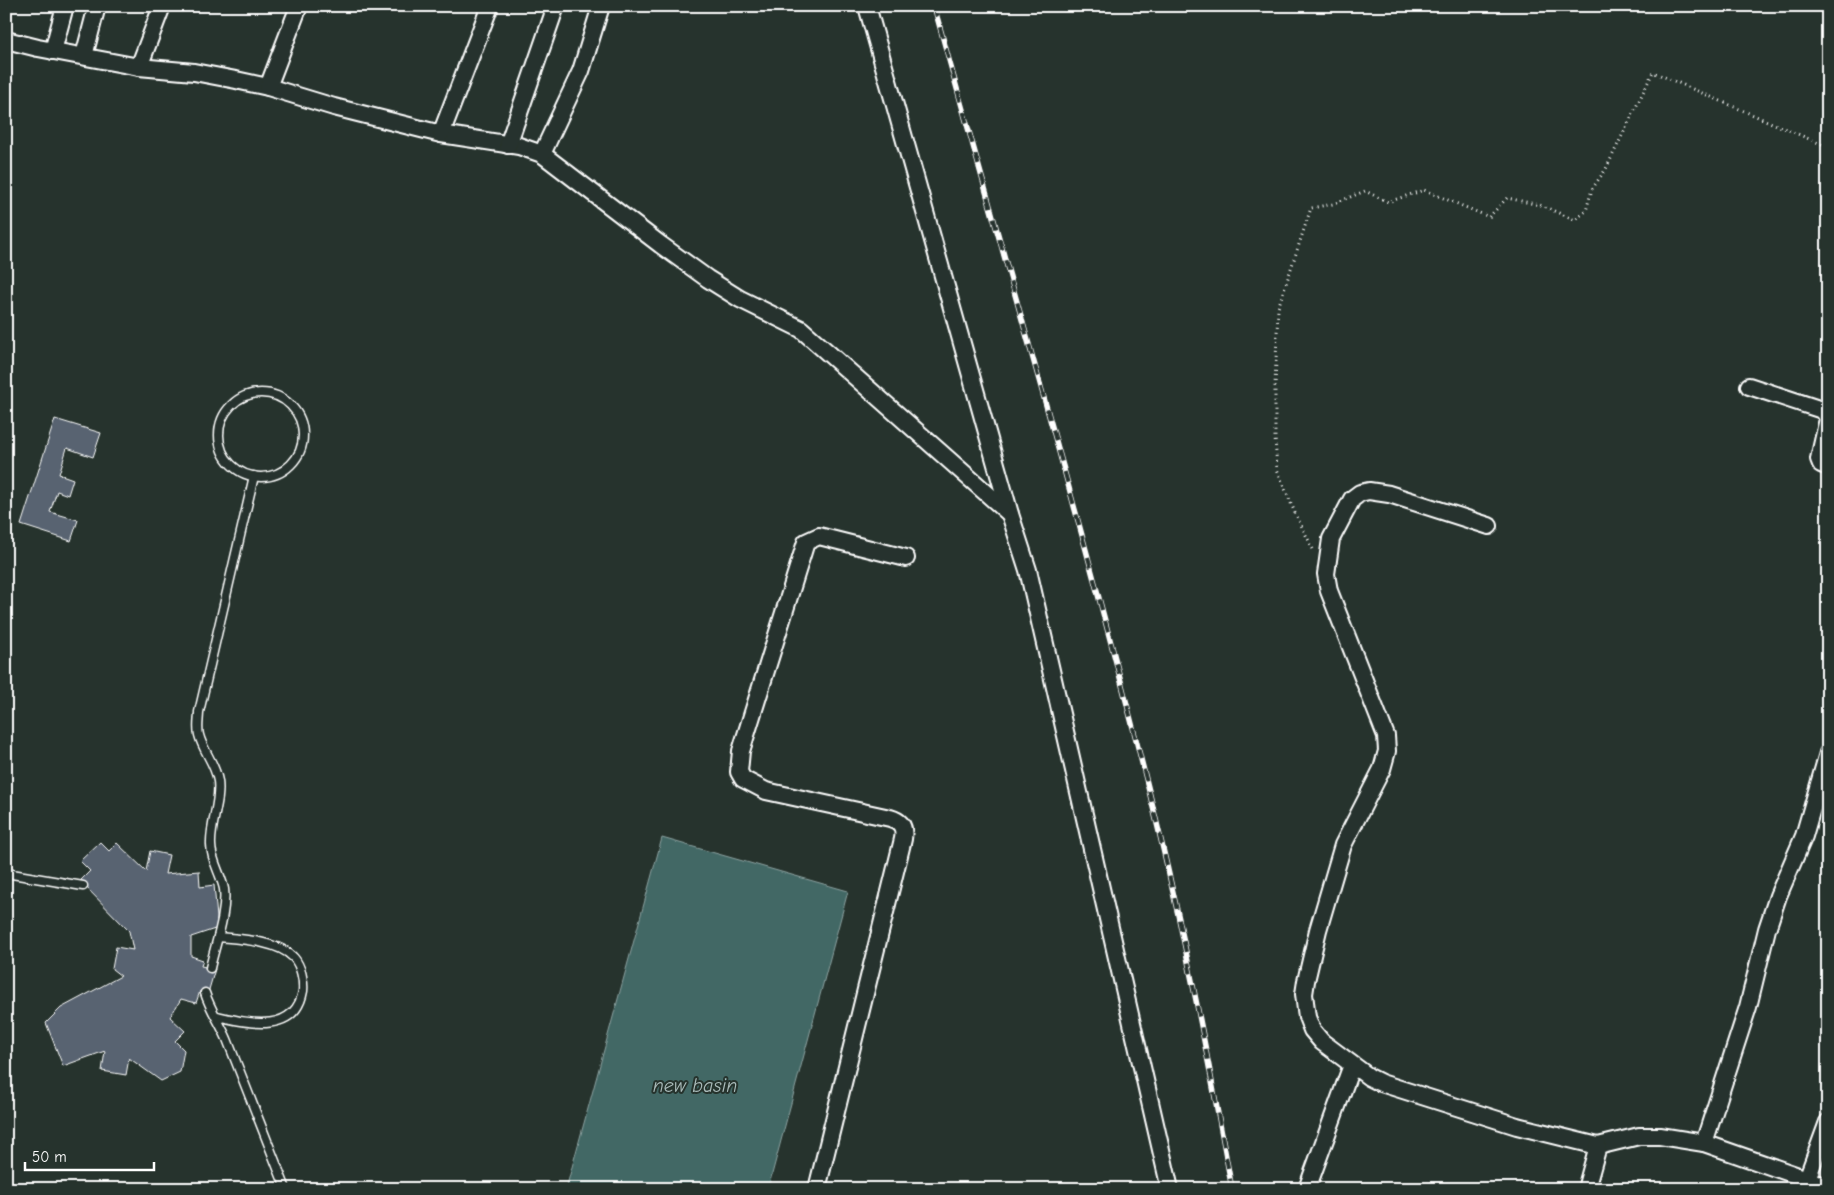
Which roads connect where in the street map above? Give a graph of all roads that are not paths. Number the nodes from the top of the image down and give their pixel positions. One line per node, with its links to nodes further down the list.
1 (64, 6): 10 (street)
2 (97, 6): 11 (street)
3 (162, 6): 12 (street)
4 (299, 6): 13 (street)
5 (490, 6): 14 (street)
6 (556, 6): 15 (street)
7 (601, 6): 16 (street)
8 (867, 6): 21 (street)
9 (6, 40): 10 (street)
10 (53, 51): 11 (street)
11 (84, 56): 12 (street)
12 (139, 67): 13 (street)
13 (268, 87): 14 (street)
14 (441, 134): 15 (street)
15 (508, 145): 16 (street)
16 (542, 154): 21 (street)
17 (1749, 386): 18 (street)
18 (1828, 418): 19 (street)
19 (1828, 467)
20 (254, 476): 20 (lane); 27 (lane)
21 (1010, 514): 39 (street)
22 (1489, 526): 31 (street)
23 (906, 558): 38 (street)
24 (1828, 753): 33 (street)
25 (6, 873): 26 (lane)
26 (83, 886)
27 (218, 937): 28 (lane); 30 (lane)
28 (210, 968)
29 (205, 992): 30 (lane)
30 (217, 1016): 37 (lane)
31 (1352, 1065): 34 (street); 40 (street)
32 (1828, 1122): 35 (street)
33 (1704, 1144): 34 (street); 35 (street)
34 (1598, 1146): 41 (street)
35 (1807, 1179): 36 (street)
36 (1828, 1188)
37 (286, 1189)
38 (817, 1189)
39 (1170, 1189)
40 (1308, 1189)
41 (1586, 1189)

